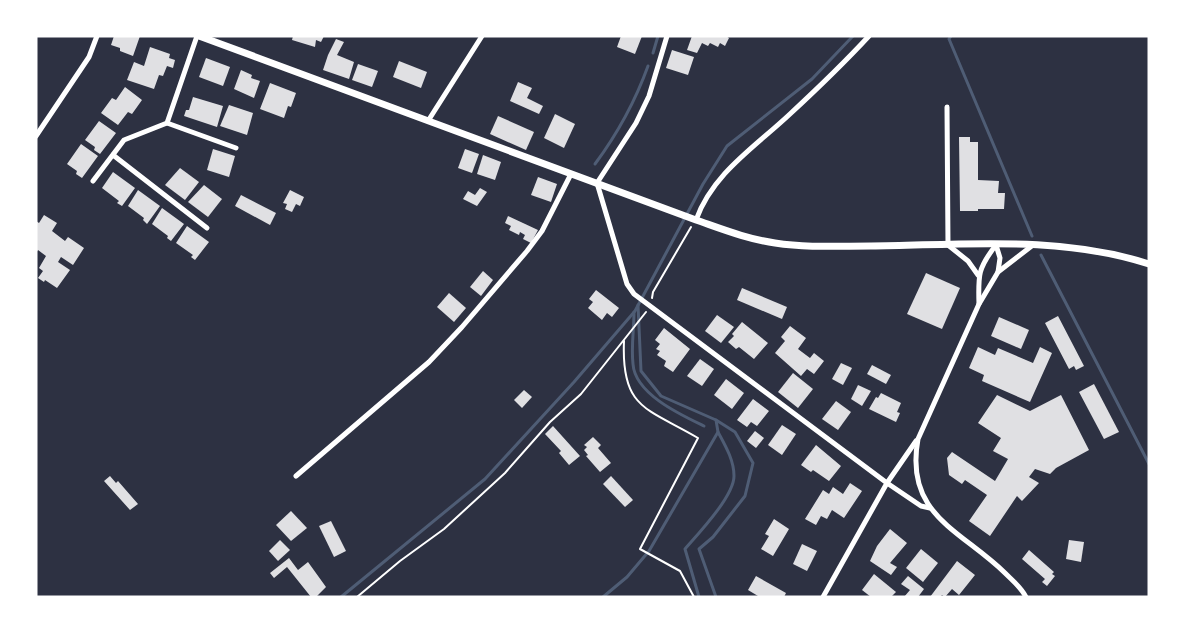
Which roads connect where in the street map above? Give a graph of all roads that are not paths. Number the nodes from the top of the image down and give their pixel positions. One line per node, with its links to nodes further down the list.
1 (97, 36): 9 (street)
2 (198, 36): 7 (street); 8 (street)
3 (482, 36): 7 (street)
4 (667, 36): 14 (street)
5 (869, 36): 15 (street)
6 (946, 107): 17 (street)
7 (428, 121): 12 (street)
8 (167, 123): 10 (street); 11 (street)
9 (36, 136)
10 (236, 148)
11 (113, 155): 13 (street); 16 (street)
12 (571, 174): 14 (street); 25 (street)
13 (93, 181)
14 (597, 183): 15 (street); 26 (street)
15 (696, 220): 17 (street)
16 (207, 228)
17 (948, 245): 18 (street); 22 (street)
18 (996, 245): 19 (street); 21 (street); 22 (street)
19 (1033, 245): 20 (street); 21 (street)
20 (1149, 264)
21 (998, 272): 23 (street)
22 (978, 275): 23 (street)
23 (979, 304): 24 (street)
24 (918, 439): 26 (street); 27 (street)
25 (296, 476)
26 (887, 483): 27 (street); 28 (street)
27 (930, 508): 29 (street)
28 (823, 597)
29 (1026, 597)

